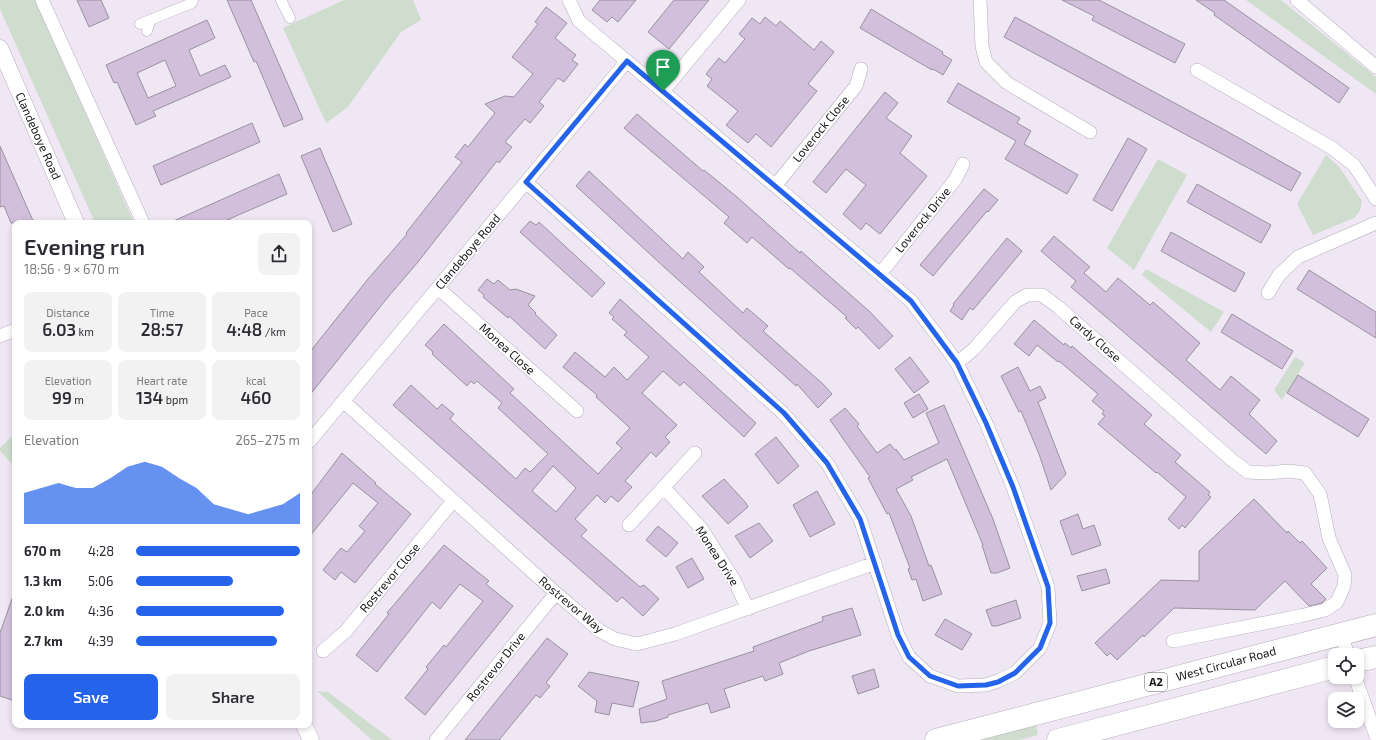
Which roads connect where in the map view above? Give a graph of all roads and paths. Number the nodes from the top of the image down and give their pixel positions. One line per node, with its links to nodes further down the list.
1 (42, 0): 22 (street)
2 (193, 0): 9 (street)
3 (281, 0): 8 (street)
4 (569, 0): 11 (street)
5 (739, 0): 15 (street)
6 (980, 0): 16 (street)
7 (1297, 0): 12 (street)
8 (290, 18)
9 (144, 28)
10 (0, 48): 21 (street, Clandeboye Road)
11 (627, 61): 15 (street); 18 (street, Clandeboye Road)
12 (1376, 66)
13 (861, 69): 19 (street, Loverock Close)
14 (1197, 70): 20 (street)
15 (663, 91): 19 (street)
16 (1090, 132)
17 (963, 164): 24 (street, Loverock Drive)
18 (526, 182): 25 (street, Clandeboye Road); 37 (street)
19 (775, 186): 24 (street)
20 (1376, 199)
21 (75, 220)
22 (142, 220)
23 (1376, 222): 26 (street)
24 (880, 274): 29 (street)
25 (438, 288): 30 (street, Clandeboye Road); 31 (street, Monea Close)
26 (1268, 293)
27 (12, 331): 28 (street)
28 (0, 336)
29 (957, 363): 37 (street); 42 (street, Cardy Close)
30 (342, 401): 32 (street, Clandeboye Road); 35 (street, Rostrevor Way)
31 (577, 411)
32 (312, 438)
33 (695, 453): 34 (street)
34 (664, 488): 36 (street); 39 (street, Monea Drive)
35 (453, 501): 38 (street, Rostrevor Way); 44 (street, Rostrevor Close)
36 (630, 526)
37 (875, 563): 39 (street, Rostrevor Way)
38 (556, 593): 39 (street, Rostrevor Way); 52 (street, Rostrevor Drive)
39 (748, 610)
40 (1376, 625): 41 (highway, West Circular Road / A2)
41 (1341, 634): 43 (street); 53 (highway, West Circular Road / A2)
42 (1173, 641)
43 (1346, 648)
44 (323, 651)
45 (1376, 657): 46 (highway)
46 (1364, 660)
47 (1328, 669): 54 (highway)
48 (1357, 684): 50 (street)
49 (305, 728): 51 (street)
50 (1376, 736)
51 (311, 740)
52 (436, 740)
53 (936, 740)
54 (1058, 740)

